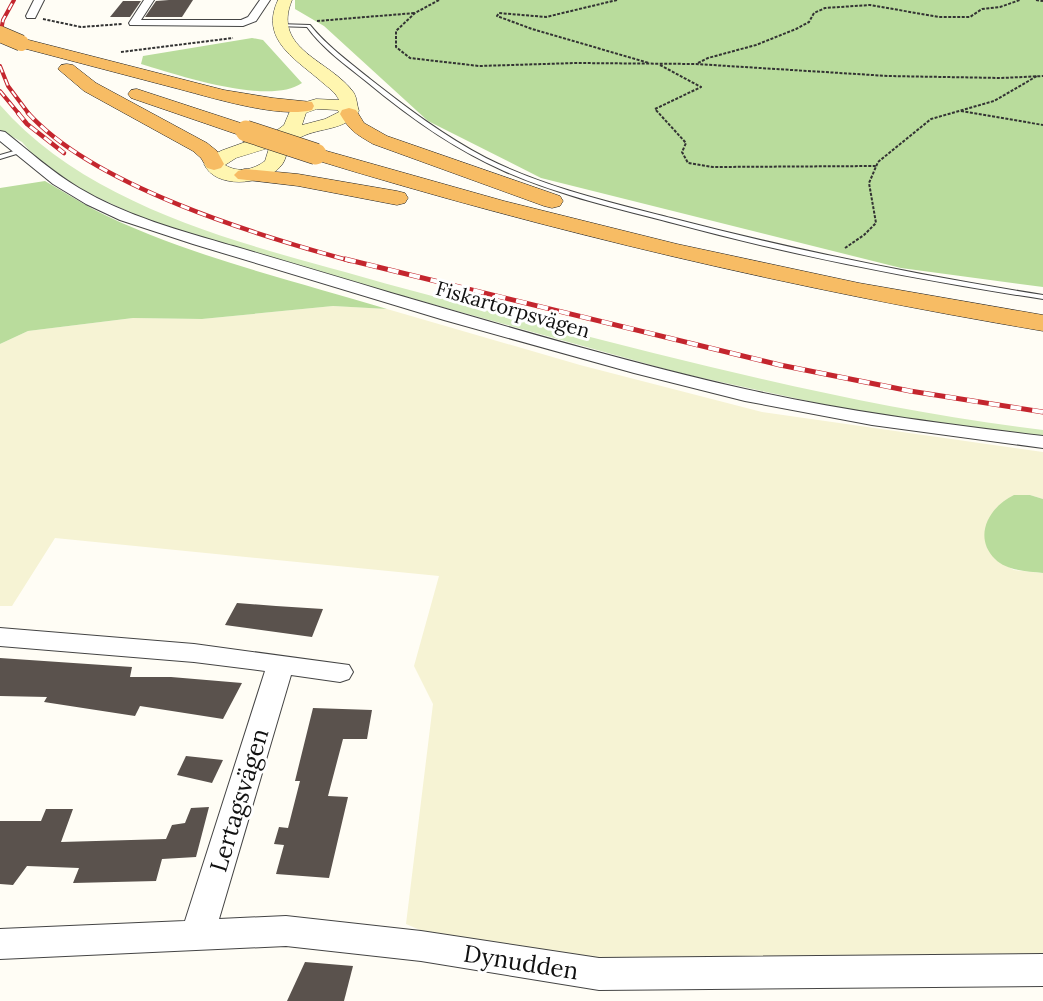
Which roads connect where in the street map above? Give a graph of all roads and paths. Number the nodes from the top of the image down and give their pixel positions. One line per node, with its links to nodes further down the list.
1 (39, 0): 11 (street)
2 (149, 0): 12 (street)
3 (265, 0): 12 (street)
4 (285, 0): 13 (main road)
5 (439, 0): 10 (path)
6 (617, 0): 22 (path)
7 (1020, 0): 21 (path)
8 (1036, 0): 9 (path)
9 (1043, 1)
10 (415, 13): 14 (path); 22 (path)
11 (31, 16): 12 (path)
12 (135, 23)
13 (283, 25): 14 (lane); 26 (main road)
14 (303, 25): 41 (lane)
15 (0, 34): 18 (highway, bridge)
16 (239, 36): 19 (path)
17 (0, 42): 18 (highway)
18 (21, 47): 23 (highway); 27 (highway); 31 (highway)
19 (117, 53)
20 (660, 64): 21 (path); 22 (path); 37 (path)
21 (696, 64): 25 (path)
22 (652, 65)
23 (67, 69): 31 (highway); 36 (highway)
24 (1043, 74): 25 (path)
25 (1039, 75): 29 (path)
26 (328, 80): 27 (main road); 28 (main road)
27 (310, 105): 28 (main road); 36 (main road)
28 (349, 111): 38 (main road); 40 (highway)
29 (961, 111): 30 (path); 37 (path)
30 (1043, 125)
31 (252, 129): 34 (highway, bridge)
32 (0, 135): 33 (street, Fiskartorpsvägen)
33 (21, 151): 35 (lane); 45 (street, Fiskartorpsvägen)
34 (321, 151): 39 (highway); 40 (highway)
35 (0, 157)
36 (214, 164): 38 (main road)
37 (876, 166): 41 (path)
38 (245, 175): 39 (highway)
39 (660, 249): 44 (highway)
40 (711, 252): 43 (highway)
41 (831, 260): 42 (lane)
42 (1043, 297)
43 (1043, 313)
44 (1043, 322)
45 (1043, 442)
46 (0, 637): 47 (street)
47 (281, 664): 48 (street); 49 (street, Lertagsvägen)
48 (340, 672)
49 (197, 936): 50 (street, Dynudden); 51 (street, Dynudden)
50 (0, 944)
51 (1043, 970)

